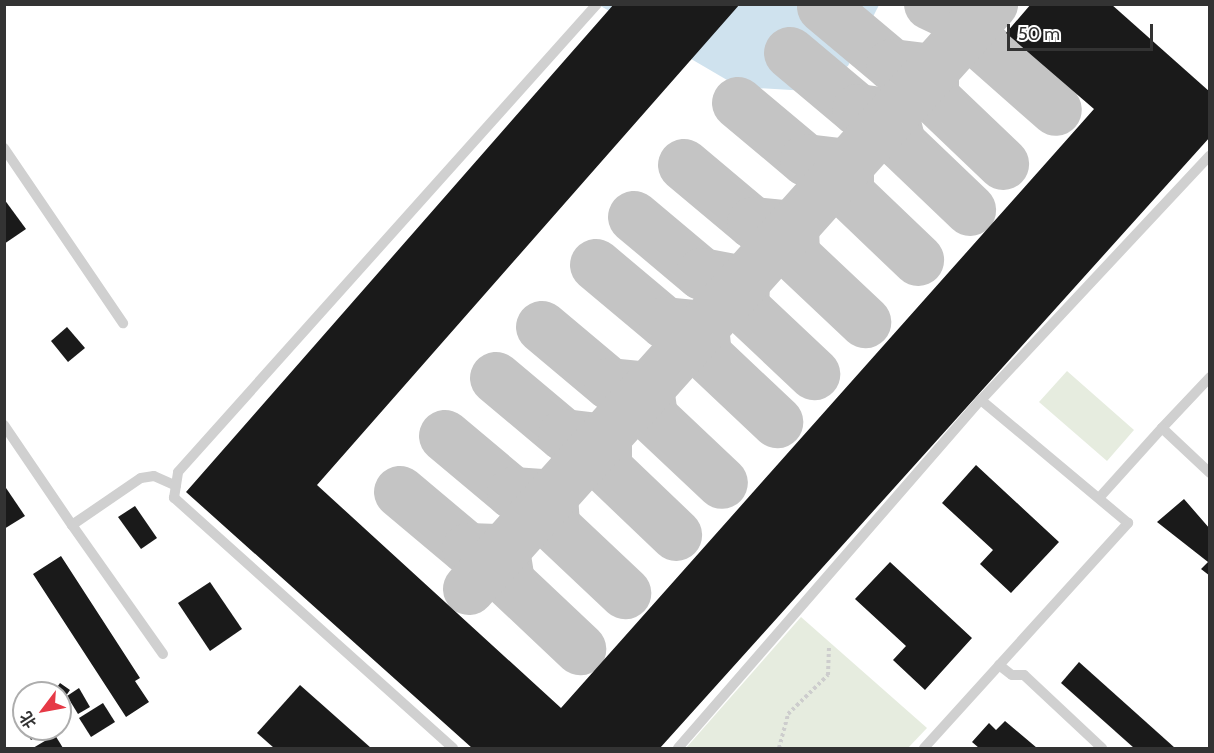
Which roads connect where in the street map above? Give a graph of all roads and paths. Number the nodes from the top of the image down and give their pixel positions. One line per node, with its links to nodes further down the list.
1 (597, 4): 10 (lane)
2 (4, 148): 4 (lane)
3 (1209, 155): 6 (lane)
4 (123, 323)
5 (1209, 377): 8 (lane)
6 (981, 400): 11 (lane); 17 (lane)
7 (4, 425): 12 (lane)
8 (1162, 428): 9 (lane); 11 (lane)
9 (1209, 473)
10 (176, 486): 12 (lane); 16 (lane)
11 (1099, 498): 15 (lane)
12 (72, 525): 14 (lane)
13 (829, 647): 18 (path)
14 (163, 654)
15 (999, 665): 19 (lane); 20 (lane)
16 (453, 748)
17 (678, 748)
18 (778, 748)
19 (924, 748)
20 (1102, 748)

